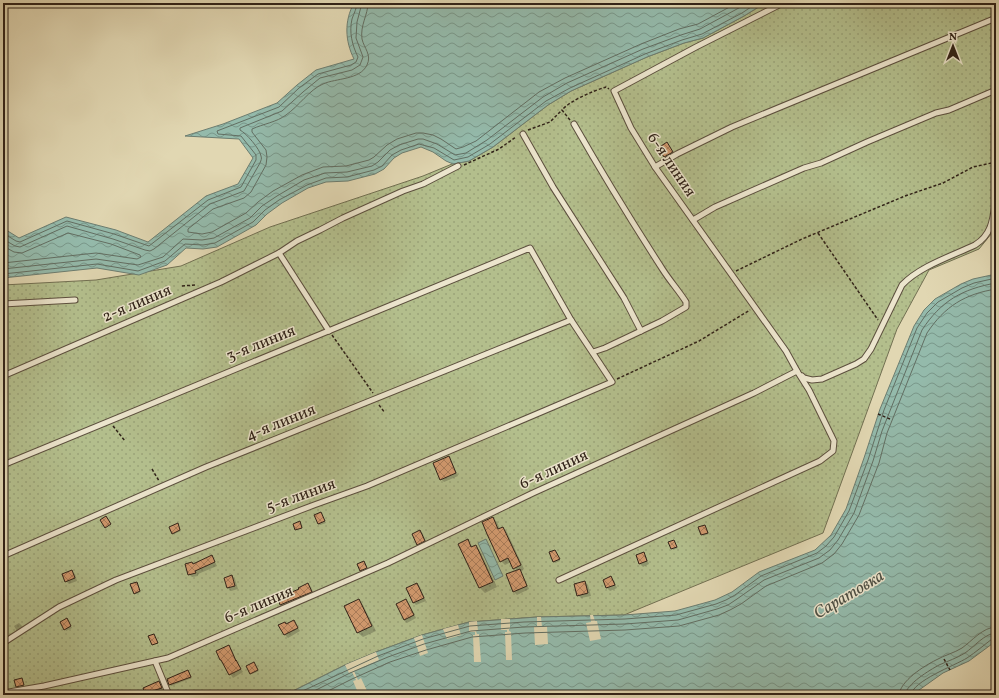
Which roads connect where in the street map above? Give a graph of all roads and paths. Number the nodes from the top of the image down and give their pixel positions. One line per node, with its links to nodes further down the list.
1 (783, 3): 4 (lane)
2 (996, 18): 10 (lane)
3 (996, 90): 12 (lane)
4 (614, 91): 5 (path); 10 (lane, 6-я линия)
5 (562, 110): 6 (path); 7 (path)
6 (574, 124): 22 (lane)
7 (523, 134): 9 (path); 22 (lane)
8 (996, 162): 13 (path)
9 (458, 166): 14 (lane, 2-я линия)
10 (655, 167): 12 (lane, 6-я линия)
11 (996, 198): 20 (lane)
12 (693, 220): 15 (lane, 6-я линия)
13 (818, 233): 15 (path); 20 (path)
14 (279, 253): 21 (lane); 25 (lane, 2-я линия)
15 (731, 274): 18 (lane, 6-я линия)
16 (75, 300): 17 (lane)
17 (3, 304)
18 (755, 307): 24 (lane, 6-я линия); 26 (path)
19 (571, 320): 21 (lane, 3-я линия); 23 (lane); 27 (lane, 4-я линия)
20 (882, 326): 24 (lane)
21 (329, 331): 27 (path); 31 (lane, 3-я линия)
22 (641, 331): 23 (lane)
23 (593, 352): 26 (lane)
24 (797, 371): 37 (lane); 40 (lane, 6-я линия)
25 (3, 376)
26 (612, 382): 38 (lane, 5-я линия)
27 (375, 399): 28 (path); 35 (lane, 4-я линия)
28 (385, 413)
29 (878, 414): 30 (path)
30 (890, 419)
31 (110, 421): 32 (path); 33 (lane, 3-я линия)
32 (125, 441)
33 (3, 465)
34 (152, 469): 35 (path)
35 (162, 486): 36 (lane, 4-я линия)
36 (3, 556)
37 (559, 580)
38 (3, 643)
39 (944, 659): 41 (path)
40 (155, 661): 42 (lane, 6-я линия); 43 (lane)
41 (950, 670)
42 (3, 693)
43 (169, 695)

